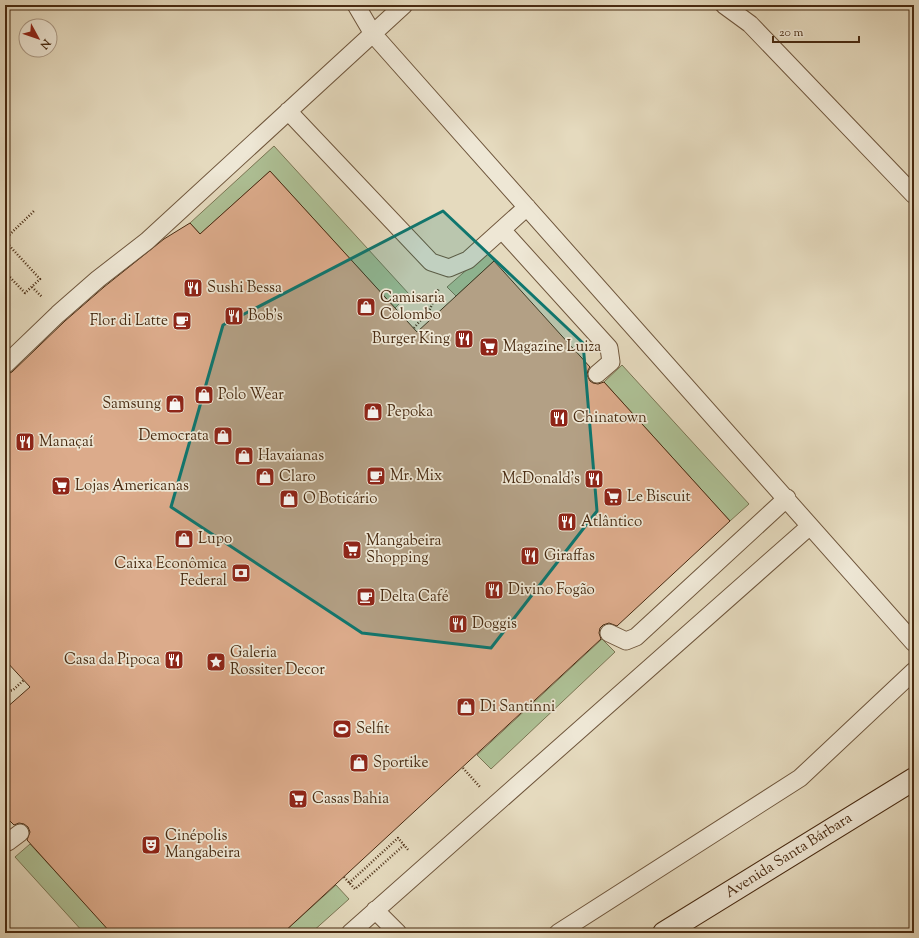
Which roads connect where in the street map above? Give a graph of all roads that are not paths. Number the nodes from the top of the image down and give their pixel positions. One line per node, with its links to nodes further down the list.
1 (356, 5): 4 (lane)
2 (404, 5): 4 (lane)
3 (724, 5): 6 (lane)
4 (373, 34): 5 (lane); 7 (lane)
5 (288, 111): 8 (lane); 9 (lane)
6 (914, 195)
7 (527, 207): 8 (lane); 11 (lane)
8 (502, 230): 10 (lane)
9 (5, 365)
10 (597, 374)
11 (786, 498): 12 (lane); 13 (lane)
12 (810, 526): 14 (lane); 19 (lane)
13 (609, 632)
14 (914, 643)
15 (914, 670): 22 (lane)
16 (914, 779): 23 (main road, Avenida Santa Bárbara)
17 (20, 833): 18 (lane)
18 (5, 841)
19 (376, 910): 20 (lane); 21 (lane)
20 (350, 933)
21 (398, 933)
22 (558, 933)
23 (664, 933)

